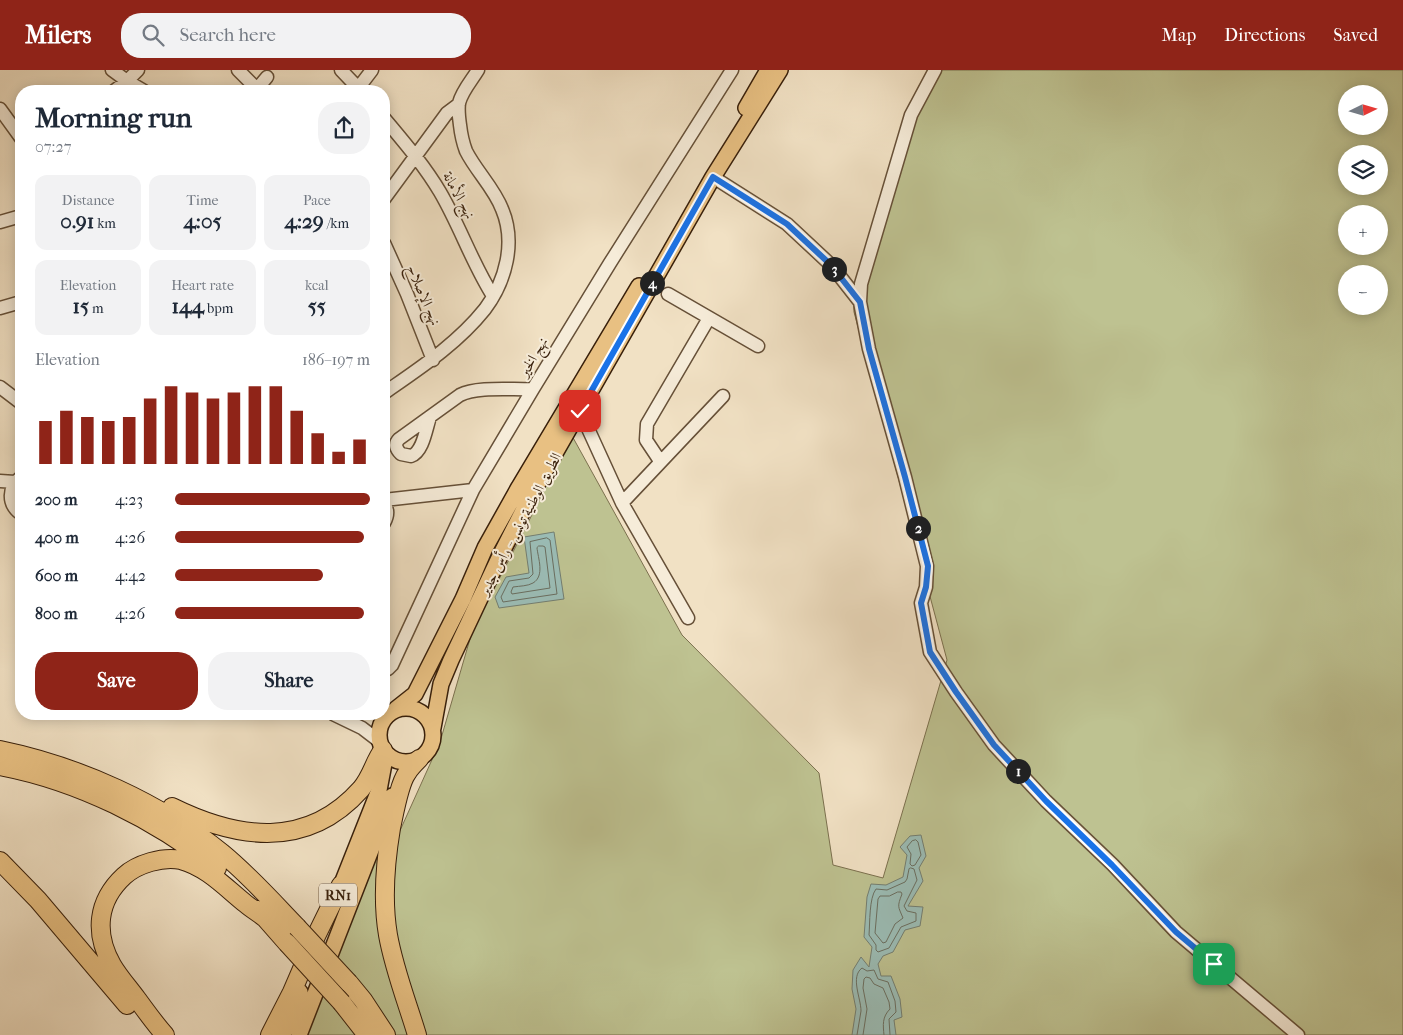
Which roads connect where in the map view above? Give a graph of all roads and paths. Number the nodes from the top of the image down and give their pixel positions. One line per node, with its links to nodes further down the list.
1 (112, 70): 12 (street)
2 (138, 70): 12 (street)
3 (238, 70): 15 (street)
4 (341, 70): 17 (street)
5 (372, 70): 18 (street)
6 (478, 70): 19 (street)
7 (732, 70): 38 (street, نهج الخير)
8 (768, 70): 56 (main road, الطريق الوطنية تونس - رأس جدير / RN1)
9 (780, 70): 24 (main road, الطريق الوطنية تونس - رأس جدير / RN1)
10 (935, 70): 31 (street)
11 (267, 77): 16 (street)
12 (127, 81): 13 (street); 14 (street)
13 (122, 85)
14 (134, 85)
15 (253, 85)
16 (260, 85)
17 (354, 85)
18 (362, 85)
19 (459, 104): 23 (street); 30 (street)
20 (0, 109): 22 (street)
21 (390, 125): 23 (street, نهج الأمانة)
22 (15, 130)
23 (416, 156): 25 (street); 30 (street, نهج الأمانة)
24 (713, 177): 31 (street); 42 (main road, الطريق الوطنية تونس - رأس جدير / RN1)
25 (390, 191)
26 (15, 218): 27 (street)
27 (0, 222)
28 (390, 257): 36 (street, نهج الإصلاح)
29 (668, 294): 34 (street)
30 (493, 296): 36 (street)
31 (860, 302): 79 (street)
32 (15, 304): 33 (street)
33 (0, 308)
34 (709, 318): 35 (street); 44 (street)
35 (758, 346)
36 (433, 360): 37 (street)
37 (390, 389)
38 (532, 389): 43 (street); 48 (street, نهج الخير)
39 (2, 392): 41 (street)
40 (723, 396): 44 (street)
41 (15, 400)
42 (580, 411): 51 (street); 60 (main road, الطريق الوطنية تونس - رأس جدير / RN1)
43 (430, 417)
44 (660, 461): 51 (street)
45 (15, 479): 46 (street)
46 (0, 481)
47 (15, 485): 52 (street)
48 (473, 490): 49 (street); 55 (street, نهج الخير)
49 (390, 500)
50 (0, 503): 53 (street)
51 (622, 503): 54 (street)
52 (15, 507)
53 (15, 510)
54 (688, 618)
55 (390, 667)
56 (390, 711)
57 (390, 712): 60 (main road)
58 (345, 720): 61 (street)
59 (383, 720): 61 (main road, RN1)
60 (432, 728): 63 (main road, RN1)
61 (383, 748): 63 (main road); 65 (highway); 67 (main road, RN1)
62 (0, 750): 65 (highway)
63 (415, 760): 74 (main road, RN1); 78 (highway)
64 (0, 766): 68 (highway)
65 (100, 781): 77 (highway, bridge)
66 (0, 861): 70 (highway)
67 (342, 885): 72 (highway); 73 (main road, RN1)
68 (265, 918): 69 (highway, bridge); 71 (highway)
69 (342, 1003): 75 (highway); 76 (highway)
70 (153, 1035)
71 (165, 1035)
72 (270, 1035)
73 (284, 1035)
74 (299, 1035)
75 (358, 1035)
76 (368, 1035)
77 (386, 1035)
78 (416, 1035)
79 (1298, 1035)

